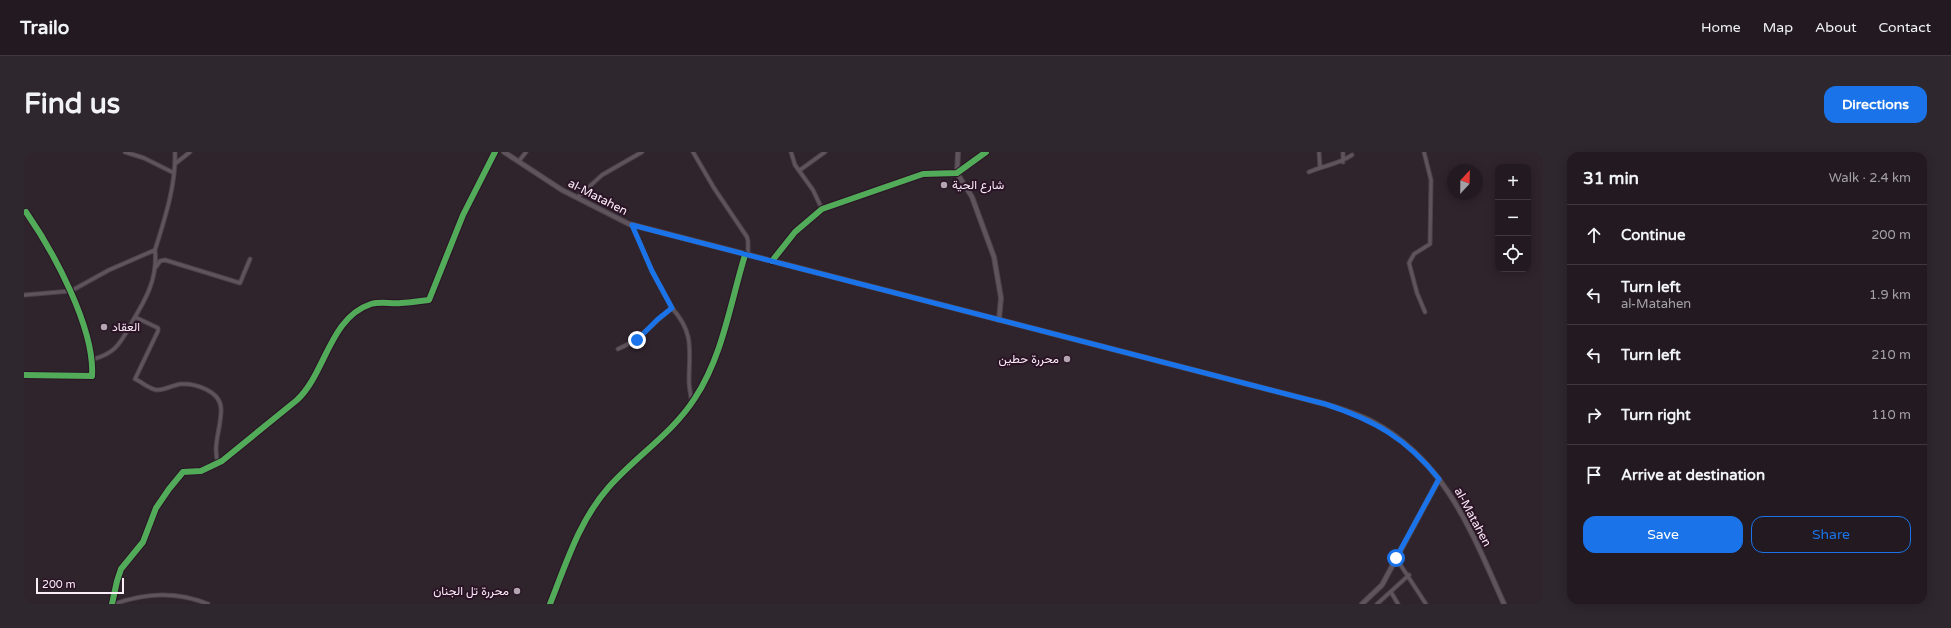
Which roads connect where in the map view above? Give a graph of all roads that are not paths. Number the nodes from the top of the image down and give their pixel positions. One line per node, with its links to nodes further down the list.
1 (124, 152): 23 (street)
2 (175, 152): 19 (street)
3 (190, 152): 19 (street)
4 (495, 152): 44 (street)
5 (504, 152): 17 (main road, al-Matahen)
6 (526, 152): 17 (street)
7 (642, 152): 25 (street)
8 (693, 152): 30 (street)
9 (791, 152): 21 (street)
10 (825, 152): 21 (street)
11 (958, 152): 24 (main road)
12 (986, 152): 24 (main road)
13 (1319, 152): 20 (street)
14 (1343, 152): 18 (street)
15 (1424, 152): 37 (street)
16 (1352, 155): 18 (street)
17 (519, 161): 25 (main road, al-Matahen)
18 (1343, 162): 20 (street)
19 (176, 163): 23 (street)
20 (1320, 167): 22 (street)
21 (800, 170): 26 (street)
22 (1309, 172)
23 (174, 173): 29 (street)
24 (957, 174): 26 (main road); 39 (main road)
25 (578, 197): 28 (main road, al-Matahen)
26 (822, 209): 32 (main road)
27 (26, 212): 34 (street)
28 (632, 225): 30 (main road, al-Matahen); 36 (street)
29 (155, 250): 33 (street); 34 (street)
30 (746, 256): 32 (main road, al-Matahen); 43 (main road)
31 (250, 259): 33 (street)
32 (772, 261): 39 (main road, al-Matahen)
33 (155, 269): 38 (street)
34 (71, 290): 35 (street); 41 (street)
35 (24, 295)
36 (672, 308): 40 (street); 43 (street)
37 (1425, 312)
38 (136, 317): 41 (street); 44 (street)
39 (999, 320): 45 (main road, al-Matahen)
40 (618, 349)
41 (94, 359): 42 (street)
42 (24, 375)
43 (692, 403): 52 (main road)
44 (218, 463): 50 (street)
45 (1439, 479): 46 (main road); 56 (main road, al-Matahen)
46 (1396, 558): 47 (street); 53 (main road)
47 (1409, 575): 48 (street); 49 (street)
48 (1391, 592): 54 (street); 55 (street)
49 (1425, 603)
50 (113, 604): 51 (street)
51 (208, 604)
52 (550, 604)
53 (1362, 604)
54 (1377, 604)
55 (1398, 604)
56 (1504, 604)

